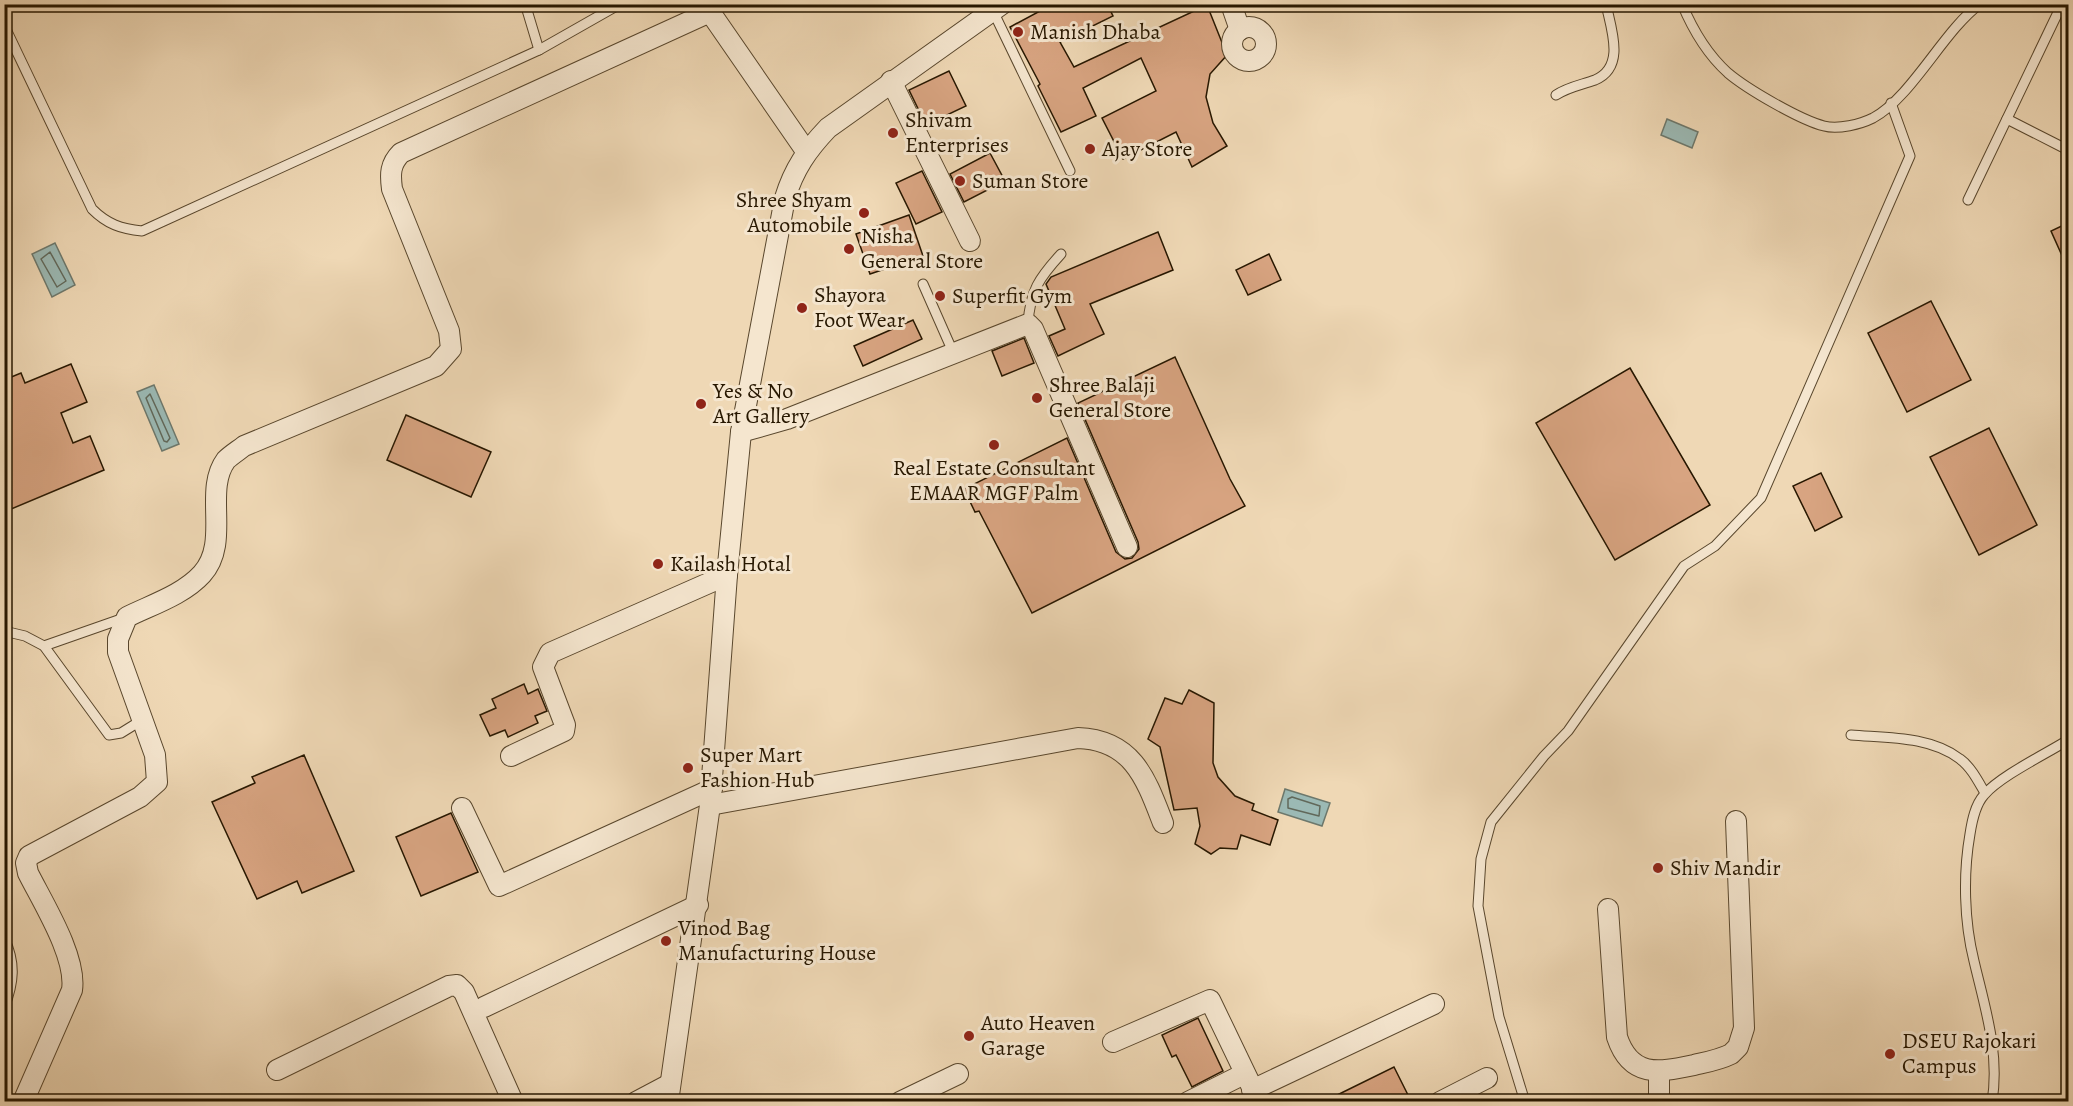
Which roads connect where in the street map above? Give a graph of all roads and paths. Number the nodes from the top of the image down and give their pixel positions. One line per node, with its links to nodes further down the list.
1 (528, 4): 12 (lane)
2 (620, 4): 12 (lane)
3 (1231, 4): 11 (street)
4 (1606, 4): 14 (lane)
5 (1682, 4): 15 (lane)
6 (1980, 4): 15 (lane)
7 (2062, 4): 16 (lane)
8 (708, 8): 18 (street); 29 (street)
9 (997, 8): 13 (street); 19 (lane)
10 (4, 25): 12 (lane)
11 (1240, 30)
12 (539, 50)
13 (891, 81): 18 (street); 21 (street)
14 (1556, 95)
15 (1891, 103): 60 (lane)
16 (2007, 119): 17 (lane); 20 (lane)
17 (2068, 150)
18 (806, 151): 26 (street)
19 (1070, 171)
20 (1968, 200)
21 (970, 241)
22 (1060, 254): 24 (lane)
23 (922, 284): 25 (lane)
24 (1028, 324): 25 (street); 27 (street)
25 (953, 352): 26 (street)
26 (741, 432): 28 (street)
27 (1128, 547)
28 (727, 575): 35 (street); 37 (street)
29 (126, 617): 31 (lane); 32 (street)
30 (4, 631): 31 (lane)
31 (44, 646): 32 (lane)
32 (142, 720): 54 (street)
33 (1851, 735): 36 (lane)
34 (2068, 740): 36 (lane)
35 (511, 756)
36 (1985, 793): 62 (lane)
37 (711, 797): 38 (street); 40 (street); 41 (street)
38 (462, 808)
39 (1736, 821): 49 (street)
40 (1163, 823)
41 (698, 905): 45 (street); 53 (street)
42 (1608, 909): 49 (street)
43 (4, 938): 46 (lane)
44 (1434, 1004): 52 (street)
45 (484, 1007)
46 (4, 1008)
47 (1113, 1042): 52 (street)
48 (277, 1070): 55 (street)
49 (1659, 1073): 61 (street)
50 (958, 1074): 57 (street)
51 (1487, 1078): 59 (street)
52 (1252, 1089): 58 (street)
53 (669, 1093): 56 (street)
54 (23, 1101)
55 (513, 1101)
56 (636, 1101)
57 (900, 1101)
58 (1188, 1101)
59 (1440, 1101)
60 (1526, 1101)
61 (1659, 1101)
62 (1992, 1101)

